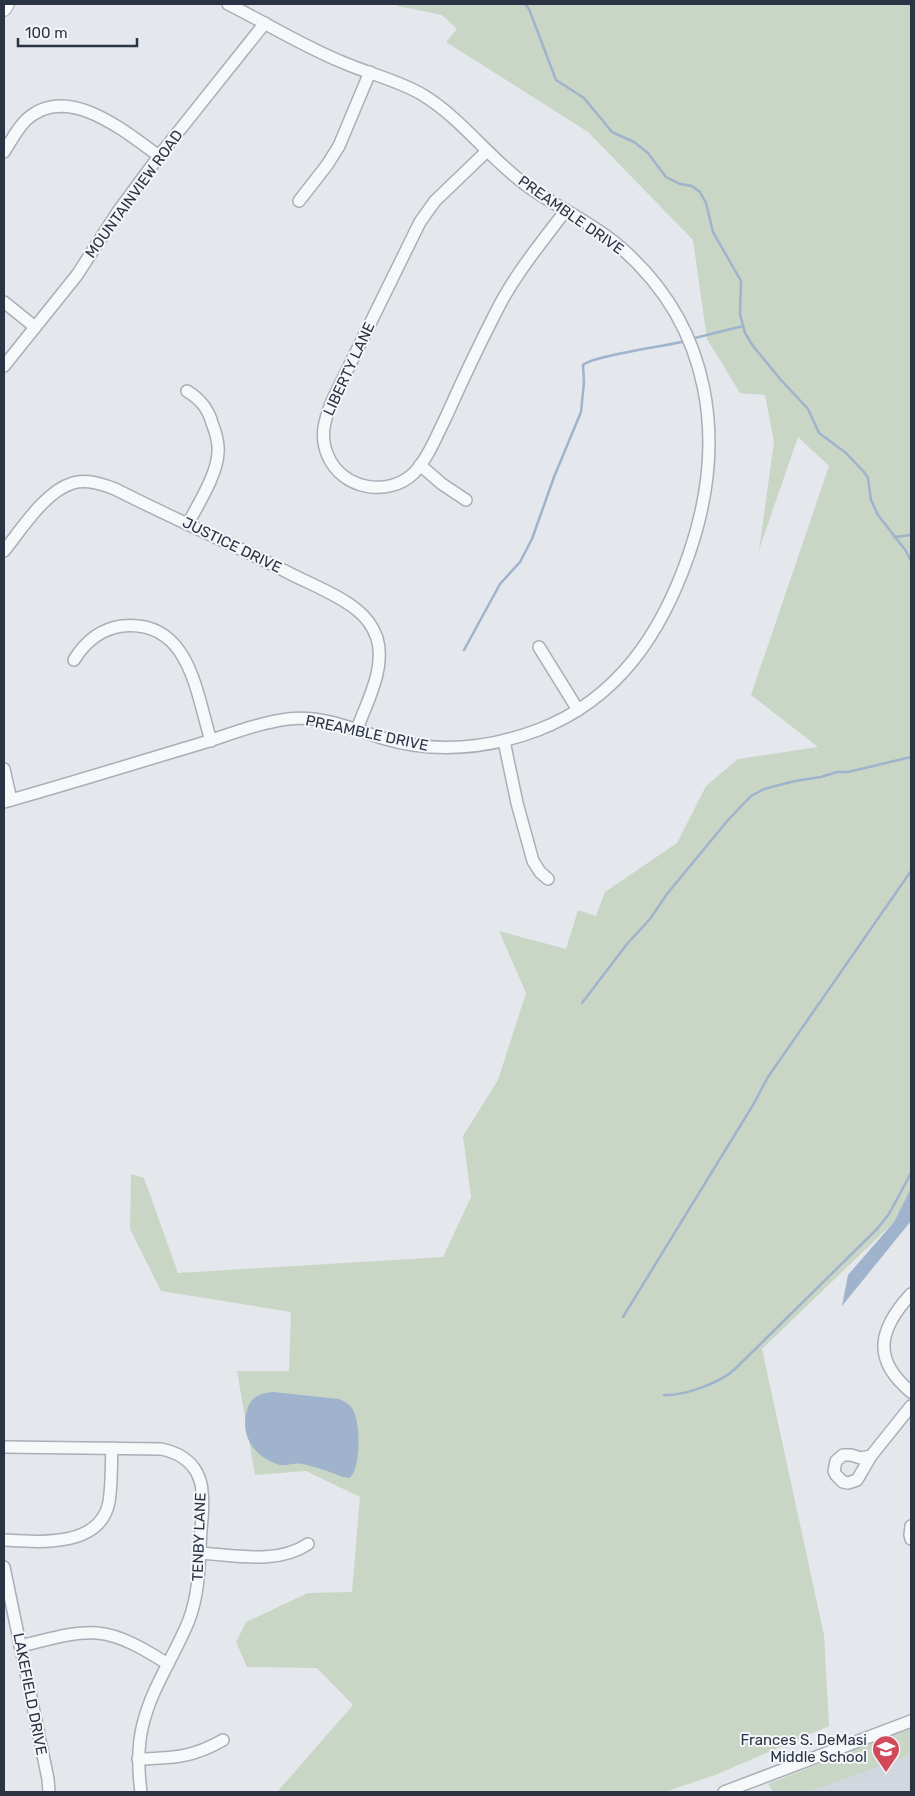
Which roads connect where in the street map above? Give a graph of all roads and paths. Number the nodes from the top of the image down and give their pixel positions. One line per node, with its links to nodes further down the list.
1 (7, 4): 3 (main road)
2 (228, 4): 4 (street, PREAMBLE DRIVE)
3 (4, 9)
4 (265, 23): 5 (street, PREAMBLE DRIVE); 8 (street, MOUNTAINVIEW ROAD)
5 (370, 72): 6 (street, PREAMBLE DRIVE); 9 (street)
6 (487, 151): 10 (street, PREAMBLE DRIVE); 15 (street, LIBERTY LANE)
7 (4, 152): 8 (street)
8 (159, 156): 12 (street, MOUNTAINVIEW ROAD)
9 (299, 200)
10 (566, 210): 15 (street, LIBERTY LANE); 21 (street, PREAMBLE DRIVE)
11 (4, 302): 12 (street)
12 (35, 327): 13 (street, MOUNTAINVIEW ROAD)
13 (4, 366)
14 (187, 391): 17 (street)
15 (420, 465): 16 (street)
16 (466, 500)
17 (188, 524): 18 (street, JUSTICE DRIVE); 22 (street, JUSTICE DRIVE)
18 (4, 552)
19 (539, 647): 21 (street)
20 (74, 660): 23 (street)
21 (578, 710): 24 (street, PREAMBLE DRIVE)
22 (357, 729): 23 (street, PREAMBLE DRIVE); 24 (street, PREAMBLE DRIVE)
23 (210, 741): 26 (street, PREAMBLE DRIVE)
24 (504, 742): 27 (street)
25 (4, 769): 26 (street)
26 (8, 801)
27 (548, 879)
28 (911, 1294): 29 (street)
29 (911, 1392)
30 (911, 1406): 33 (street)
31 (4, 1447): 32 (street, TENBY LANE)
32 (112, 1448): 36 (street); 38 (street, TENBY LANE)
33 (871, 1456)
34 (911, 1526): 35 (street)
35 (911, 1539)
36 (4, 1540)
37 (308, 1544): 38 (street)
38 (200, 1553): 41 (street, TENBY LANE)
39 (4, 1567): 40 (street, LAKEFIELD DRIVE)
40 (20, 1646): 41 (street); 45 (street, LAKEFIELD DRIVE)
41 (168, 1664): 44 (street, TENBY LANE)
42 (911, 1721): 47 (street)
43 (223, 1740): 44 (street)
44 (138, 1759): 46 (street, TENBY LANE)
45 (49, 1792)
46 (142, 1792)
47 (724, 1792)

